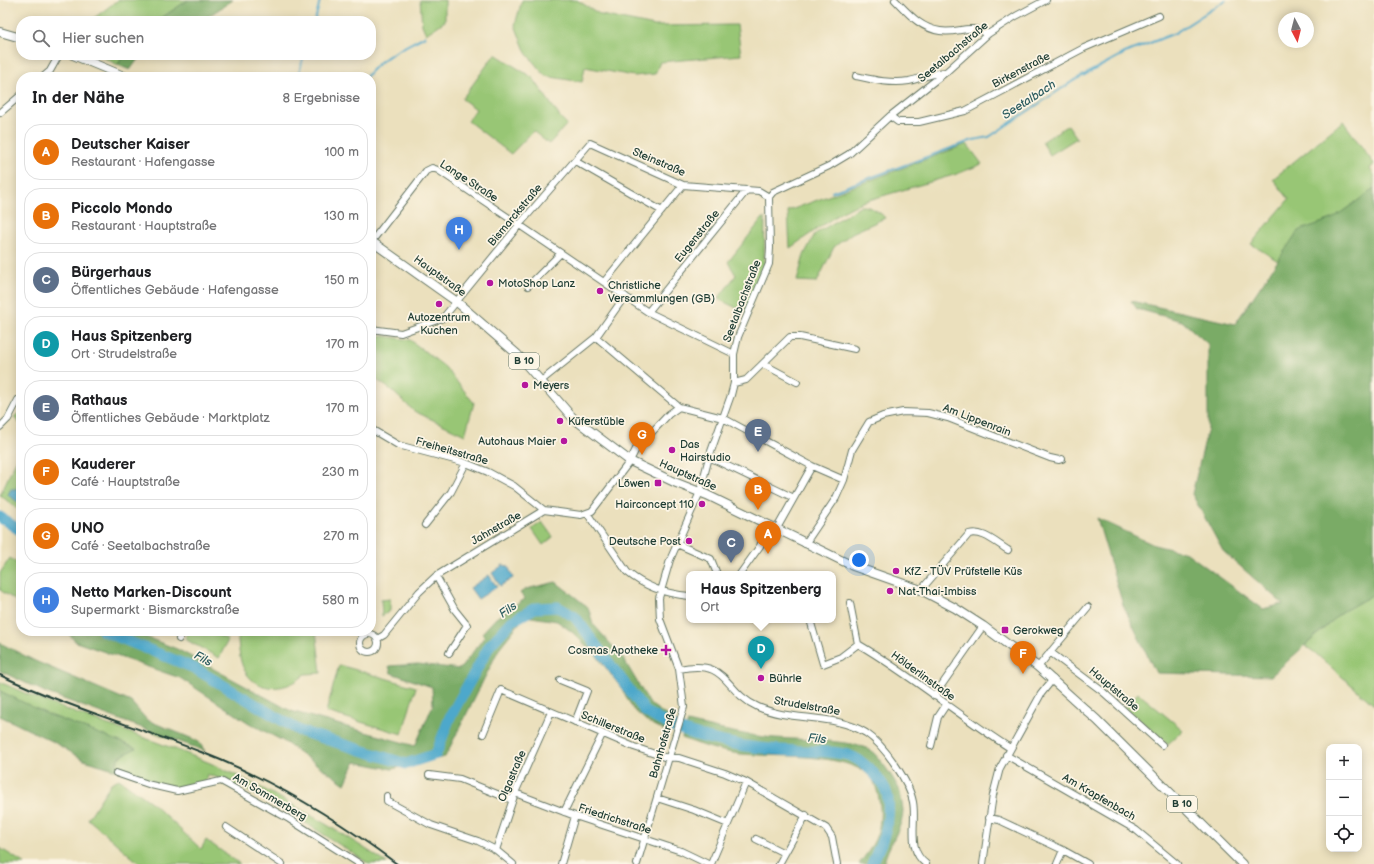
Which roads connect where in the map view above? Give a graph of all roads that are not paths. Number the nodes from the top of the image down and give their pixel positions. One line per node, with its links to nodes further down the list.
1 (895, 0): 5 (street)
2 (1046, 0): 5 (street, Seetalbachstraße)
3 (1159, 16): 15 (street, Birkenstraße)
4 (0, 32): 6 (main road)
5 (988, 34): 11 (street, Seetalbachstraße)
6 (16, 37)
7 (57, 60): 9 (street)
8 (85, 60): 10 (main road)
9 (49, 72)
10 (114, 72)
11 (946, 72): 12 (street); 15 (street, Seetalbachstraße)
12 (856, 76)
13 (16, 99): 14 (street)
14 (0, 113)
15 (890, 116): 20 (street, Seetalbachstraße)
16 (590, 143): 17 (street, Bismarckstraße); 18 (street, Steinstraße)
17 (575, 161): 21 (street); 22 (street, Bismarckstraße)
18 (683, 185): 19 (street, Steinstraße); 21 (street)
19 (747, 190): 20 (street, Steinstraße); 30 (street, Eugenstraße)
20 (769, 197): 34 (street, Seetalbachstraße)
21 (662, 211): 26 (street)
22 (519, 225): 23 (street, Lange Straße); 25 (street, Lange Straße); 29 (street, Bismarckstraße)
23 (376, 235)
24 (376, 245): 29 (main road, Hauptstraße / B 10)
25 (560, 254): 26 (street, Lange Straße); 27 (street)
26 (604, 282): 28 (street, Lange Straße)
27 (528, 286)
28 (625, 296): 30 (street, Lange Straße); 32 (street)
29 (457, 302): 31 (street, Bismarckstraße); 36 (main road, Hauptstraße / B 10)
30 (648, 312): 34 (street, Lange Straße)
31 (376, 330)
32 (596, 337): 36 (street); 40 (street)
33 (855, 349): 35 (street)
34 (734, 354): 38 (street, Seetalbachstraße)
35 (763, 364): 37 (street); 38 (street)
36 (541, 380): 46 (main road, Hauptstraße / B 10)
37 (797, 382)
38 (734, 383): 41 (street, Seetalbachstraße)
39 (16, 404): 42 (street)
40 (679, 407): 41 (street); 46 (street)
41 (723, 418): 44 (street, Seetalbachstraße); 48 (street)
42 (0, 427)
43 (376, 432): 47 (street, Freiheitsstraße)
44 (709, 457): 50 (street, Bahnhofstraße); 51 (street)
45 (1062, 459): 49 (street, Am Lippenrain)
46 (630, 461): 50 (main road, Hauptstraße / B 10); 53 (street)
47 (466, 463): 52 (street, Freiheitsstraße); 54 (street)
48 (812, 466): 49 (street); 51 (street)
49 (844, 480): 57 (street)
50 (700, 492): 55 (main road, Hauptstraße / B 10); 56 (street, Bahnhofstraße)
51 (794, 498): 55 (street)
52 (544, 510): 53 (street); 61 (street, Jahnstraße)
53 (587, 513): 62 (street)
54 (425, 525)
55 (773, 528): 57 (main road, Hauptstraße / B 10); 60 (street)
56 (677, 544): 59 (street); 62 (street, Bahnhofstraße)
57 (805, 544): 63 (main road, Hauptstraße / B 10)
58 (1008, 550): 63 (street)
59 (716, 571)
60 (742, 571)
61 (436, 576): 71 (street, Jahnstraße); 74 (street)
62 (660, 590): 64 (street); 76 (street, Bahnhofstraße)
63 (920, 590): 68 (main road, Hauptstraße / B 10)
64 (686, 596)
65 (850, 603): 72 (street)
66 (1088, 607): 73 (street)
67 (811, 623): 72 (street)
68 (983, 626): 75 (main road, Hauptstraße / B 10); 79 (street)
69 (180, 636): 70 (street)
70 (179, 639)
71 (377, 639)
72 (858, 644): 79 (street, Hölderlinstraße)
73 (1050, 652): 75 (street); 85 (street, Hauptstraße)
74 (448, 653)
75 (1038, 667): 77 (main road, Hauptstraße / B 10)
76 (679, 669): 89 (street, Bahnhofstraße); 116 (street, Strudelstraße)
77 (1052, 679): 87 (street); 121 (main road, Hauptstraße / B 10)
78 (560, 680): 82 (street)
79 (934, 696): 80 (street, Hölderlinstraße)
80 (946, 705): 86 (street); 87 (street, Hölderlinstraße)
81 (551, 712): 82 (street, Schillerstraße); 83 (street, Schillerstraße); 93 (street, Olgastraße)
82 (574, 722): 84 (street, Schillerstraße)
83 (483, 734)
84 (602, 735): 89 (street, Schillerstraße); 97 (street)
85 (1162, 745)
86 (931, 746)
87 (1010, 748): 88 (street)
88 (1006, 755): 100 (street); 120 (street, Am Krapfenbach)
89 (670, 758): 92 (street, Schillerstraße); 95 (street, Bahnhofstraße)
90 (116, 773): 109 (street, Am Sommerberg)
91 (429, 775): 96 (street)
92 (746, 782): 98 (street, Schillerstraße); 101 (street)
93 (515, 793): 96 (street, Olgastraße); 97 (street, Friedrichstraße)
94 (387, 796): 105 (street)
95 (657, 798): 101 (street); 103 (street, Bahnhofstraße)
96 (512, 800): 105 (street, Olgastraße)
97 (564, 812): 99 (street, Friedrichstraße)
98 (806, 815): 107 (street); 115 (street, Schillerstraße)
99 (575, 816): 103 (street, Friedrichstraße); 111 (street)
100 (989, 818): 106 (street); 117 (street)
101 (728, 824): 113 (street)
102 (226, 827): 108 (street)
103 (645, 839): 112 (street, Bahnhofstraße); 113 (street, Friedrichstraße)
104 (756, 839): 107 (street)
105 (496, 850): 110 (street)
106 (1063, 850): 118 (street); 119 (street)
107 (784, 853): 114 (street)
108 (282, 864)
109 (360, 864)
110 (513, 864)
111 (561, 864)
112 (638, 864)
113 (709, 864)
114 (779, 864)
115 (837, 864)
116 (926, 864)
117 (983, 864)
118 (1057, 864)
119 (1088, 864)
120 (1176, 864)
121 (1242, 864)

